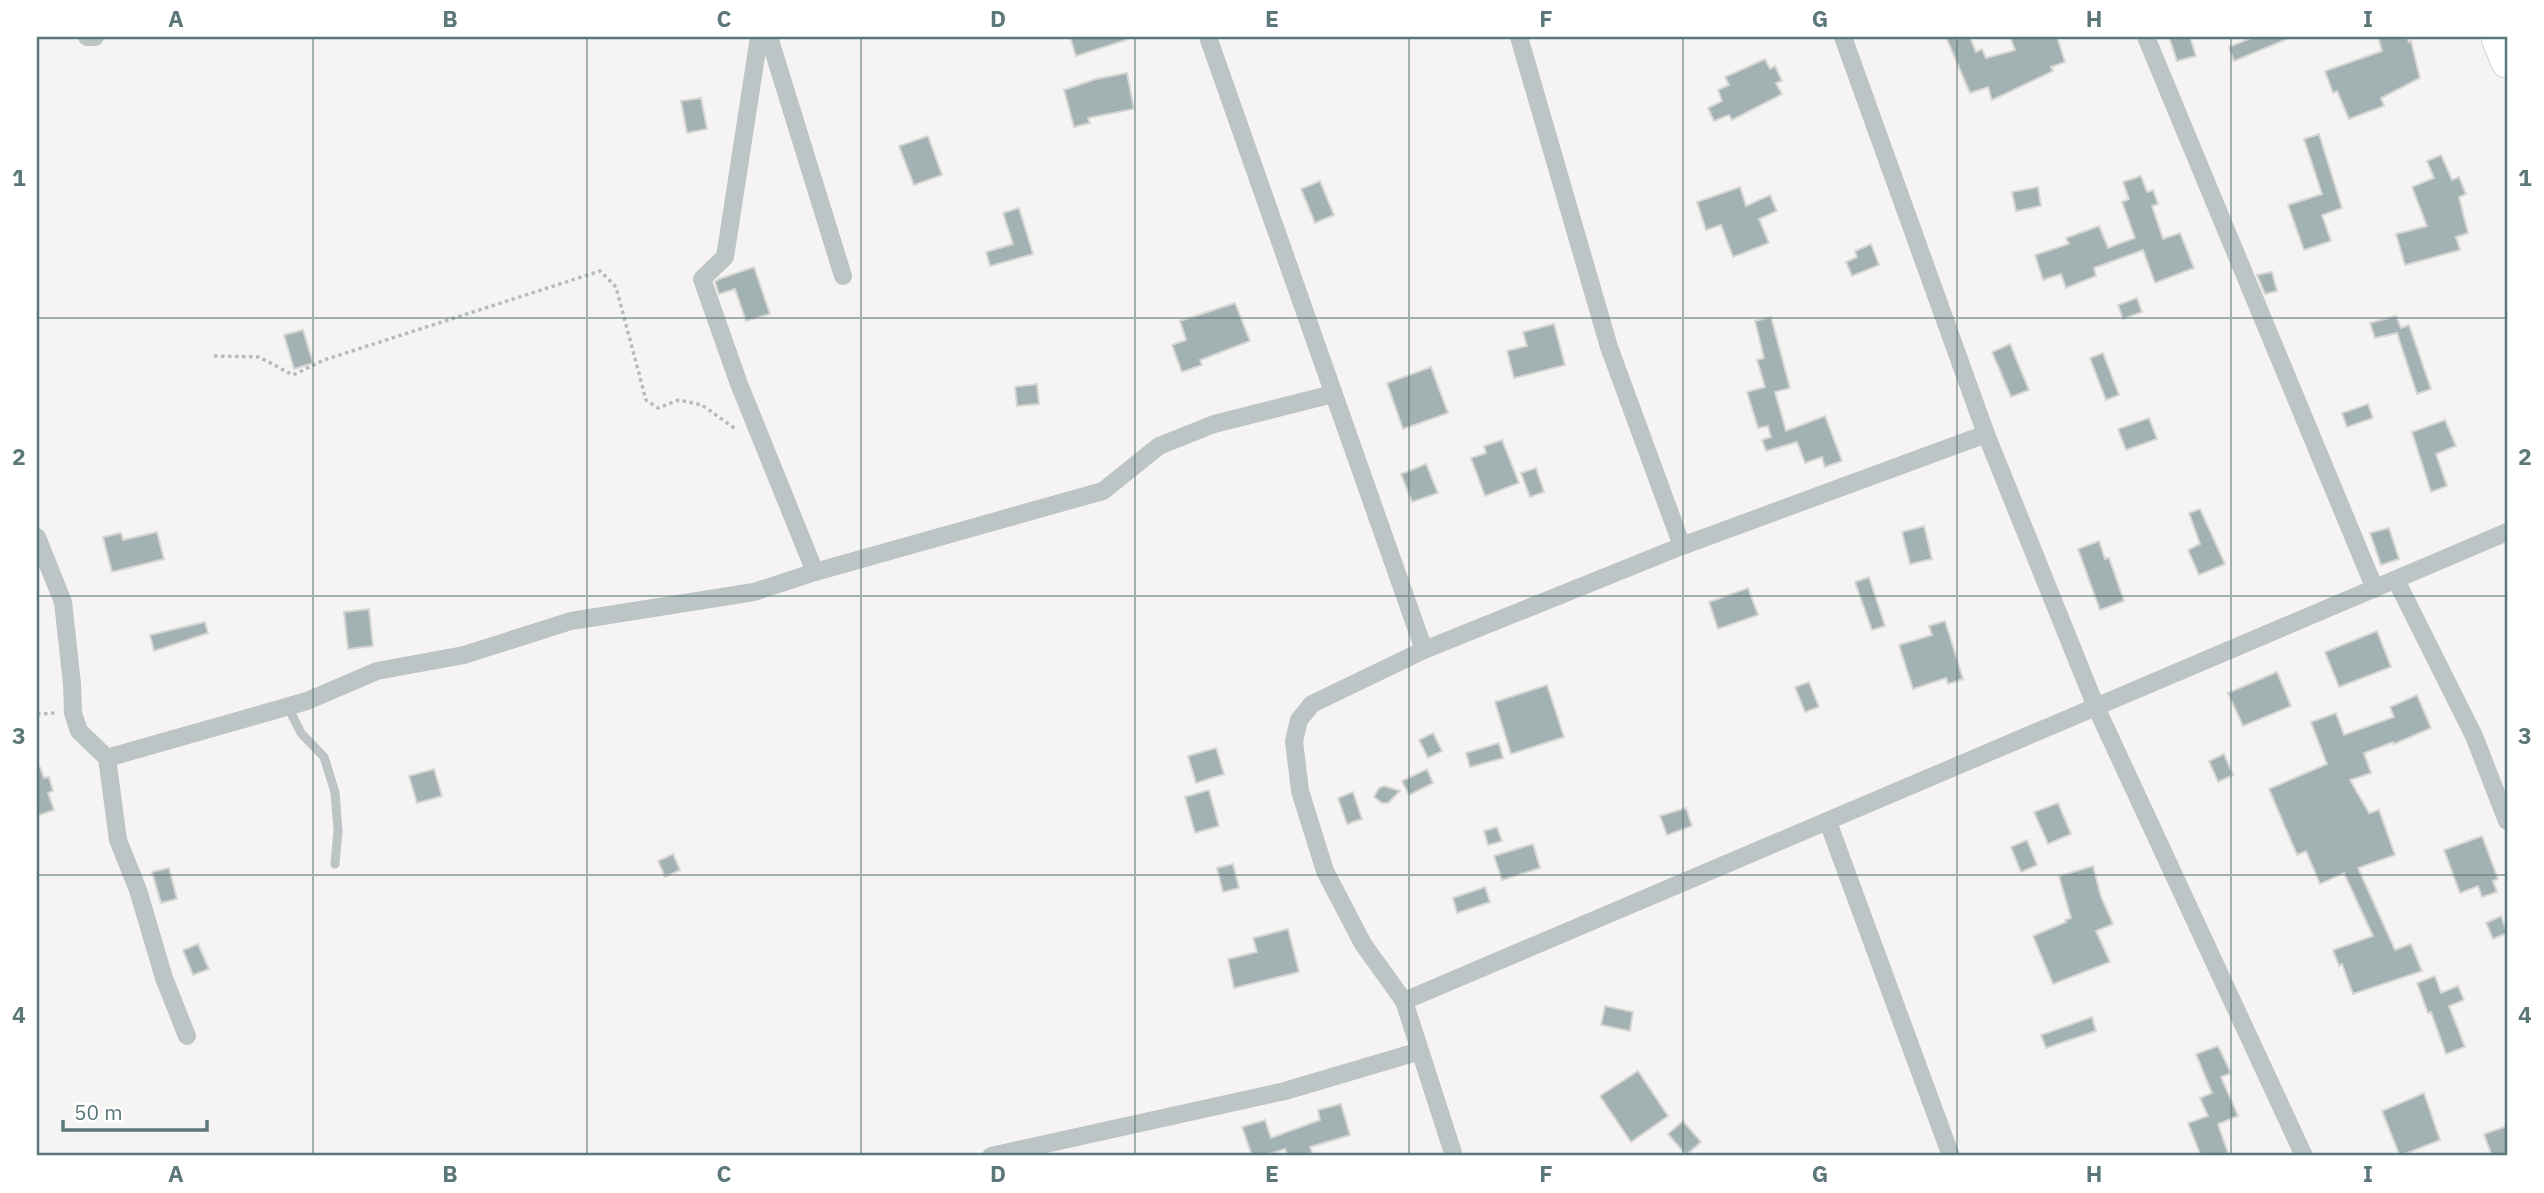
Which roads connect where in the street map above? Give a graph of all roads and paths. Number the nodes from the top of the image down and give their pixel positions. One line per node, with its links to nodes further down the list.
1 (87, 37): 2 (street)
2 (95, 37)
3 (759, 37): 15 (street)
4 (769, 37): 11 (street)
5 (1208, 37): 13 (street)
6 (1519, 37): 18 (street)
7 (1843, 37): 14 (street)
8 (2146, 37): 21 (street)
9 (2497, 37): 10 (highway)
10 (2507, 62)
11 (843, 276)
12 (214, 356): 15 (path)
13 (1333, 394): 19 (street); 22 (street)
14 (1986, 434): 18 (street); 24 (street)
15 (767, 452): 19 (street)
16 (2507, 532): 20 (street)
17 (37, 537): 25 (street)
18 (1682, 546): 22 (street)
19 (815, 572): 23 (street)
20 (2396, 580): 21 (street); 26 (street)
21 (2375, 589): 24 (street)
22 (1424, 650): 29 (street)
23 (288, 707): 25 (street); 28 (lane)
24 (2096, 707): 27 (street); 35 (street)
25 (107, 758): 30 (street)
26 (2507, 821)
27 (1829, 822): 29 (street); 34 (street)
28 (335, 864)
29 (1404, 1001): 31 (street)
30 (187, 1036)
31 (1420, 1051): 32 (street); 33 (street)
32 (991, 1156)
33 (1454, 1156)
34 (1951, 1156)
35 (2304, 1156)

